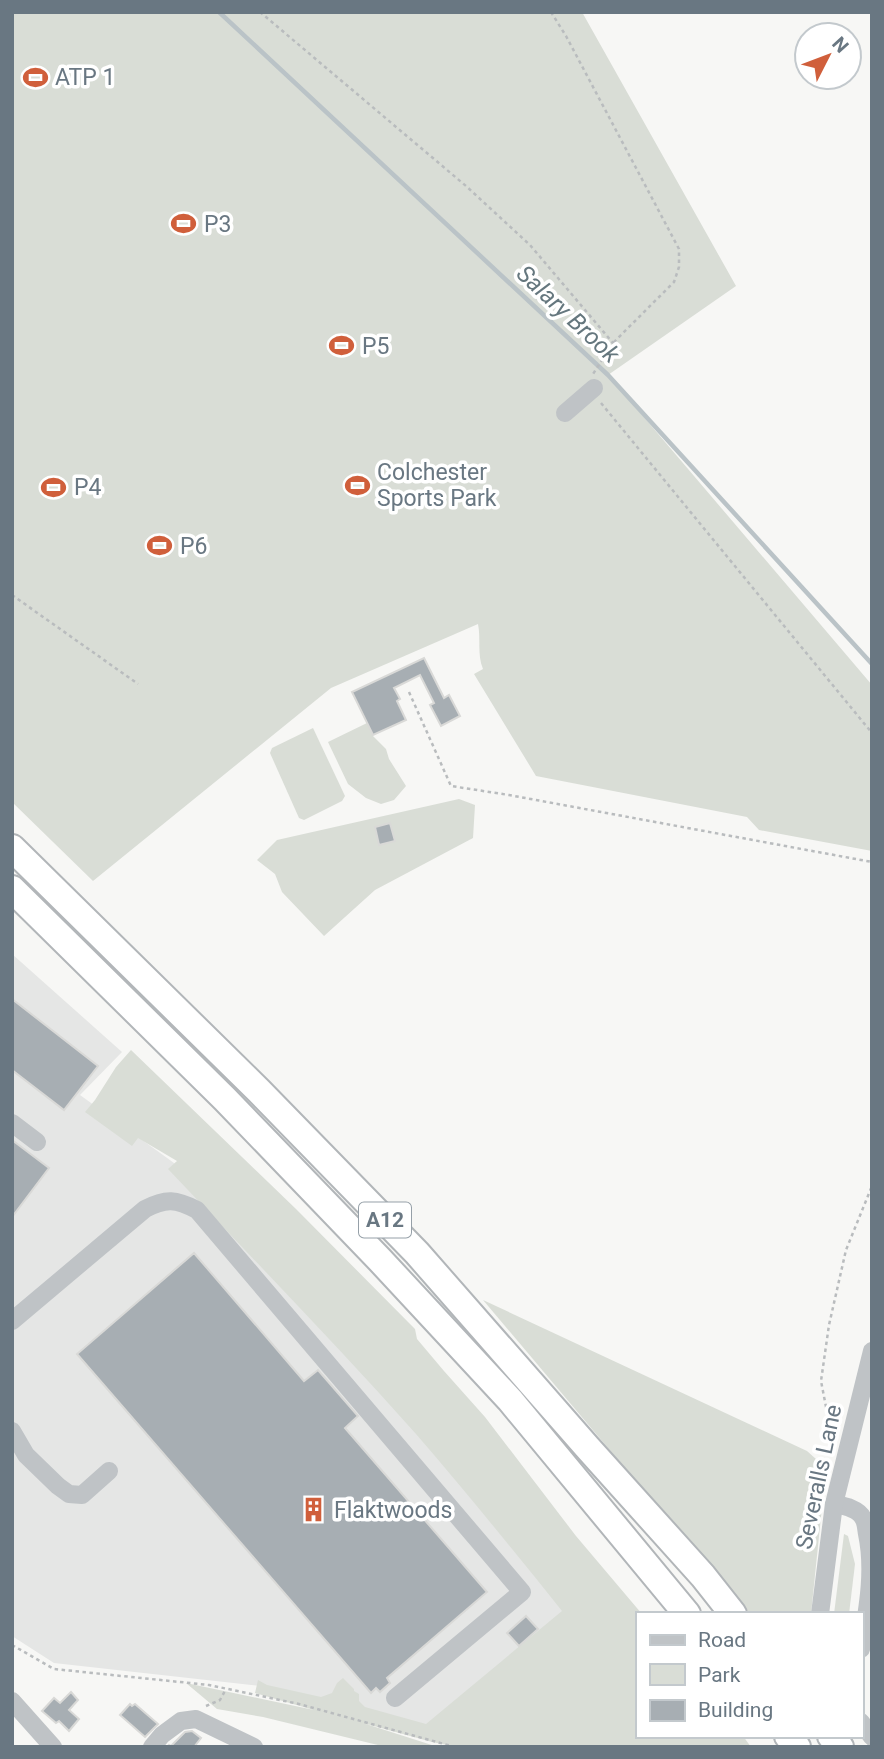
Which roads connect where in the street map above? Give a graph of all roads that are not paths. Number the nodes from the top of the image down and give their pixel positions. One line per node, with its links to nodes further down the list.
1 (593, 381): 2 (street)
2 (565, 413)
3 (12, 848): 15 (highway, A12)
4 (12, 889): 14 (highway, A12)
5 (12, 1123): 6 (street)
6 (37, 1142)
7 (12, 1321): 18 (street)
8 (872, 1351): 12 (street, Severalls Lane)
9 (12, 1431): 10 (street)
10 (19, 1457): 11 (street)
11 (109, 1471)
12 (834, 1504): 13 (street); 16 (street, Severalls Lane)
13 (871, 1583): 17 (street)
14 (685, 1612)
15 (731, 1612)
16 (820, 1612)
17 (863, 1636)
18 (395, 1698)
19 (12, 1701): 20 (street)
20 (53, 1747)
21 (152, 1747): 22 (street)
22 (254, 1747)

